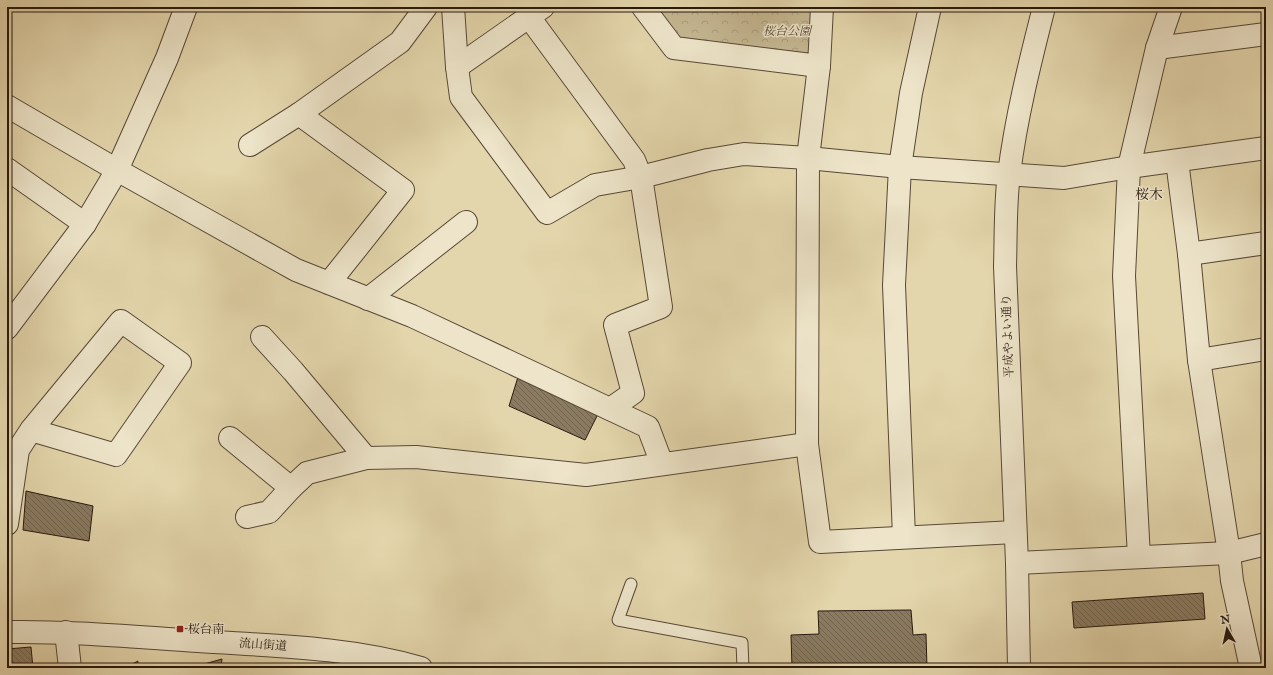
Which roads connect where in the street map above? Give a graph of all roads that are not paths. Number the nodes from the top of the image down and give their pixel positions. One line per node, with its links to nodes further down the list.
1 (186, 7): 23 (street)
2 (426, 7): 15 (street)
3 (453, 7): 13 (street)
4 (643, 7): 12 (street)
5 (822, 7): 12 (street)
6 (930, 7): 20 (street)
7 (1044, 7): 24 (street, 平成やよい通り)
8 (1172, 7): 11 (street)
9 (536, 12): 13 (street); 25 (street)
10 (1266, 34): 11 (street)
11 (1157, 48): 21 (street)
12 (819, 66): 18 (street)
13 (457, 67): 25 (street)
14 (7, 106): 23 (street)
15 (299, 114): 16 (street); 30 (street)
16 (250, 145)
17 (1266, 148): 19 (street)
18 (808, 158): 20 (street); 25 (street); 39 (street)
19 (1177, 161): 21 (street); 29 (street)
20 (900, 167): 24 (street); 46 (street)
21 (1129, 167): 24 (street); 49 (street)
22 (7, 169): 27 (street)
23 (117, 170): 27 (street); 30 (street)
24 (1009, 175): 45 (street, 平成やよい通り)
25 (640, 177): 36 (street)
26 (466, 222): 31 (street)
27 (85, 224): 32 (street)
28 (1266, 244): 29 (street)
29 (1189, 254): 35 (street)
30 (329, 283): 31 (street)
31 (368, 299): 36 (street)
32 (7, 328)
33 (262, 337): 40 (street)
34 (1266, 349): 35 (street)
35 (1199, 360): 48 (street)
36 (610, 409): 41 (street)
37 (31, 430): 37 (street); 44 (street)
38 (230, 438): 42 (street)
39 (807, 444): 41 (street); 46 (street)
40 (366, 458): 41 (street); 42 (street)
41 (662, 464)
42 (290, 488): 43 (street)
43 (247, 517)
44 (7, 524)
45 (1015, 532): 46 (street); 50 (street, 平成やよい通り)
46 (904, 538)
47 (1266, 544): 48 (street)
48 (1230, 553): 49 (street); 58 (street)
49 (1139, 557): 50 (street)
50 (1017, 563): 57 (street, 平成やよい通り)
51 (631, 584): 56 (lane)
52 (7, 632): 53 (street, 流山街道)
53 (66, 632): 54 (street); 55 (street, 流山街道)
54 (70, 668)
55 (421, 668)
56 (743, 668)
57 (1019, 668)
58 (1250, 668)

